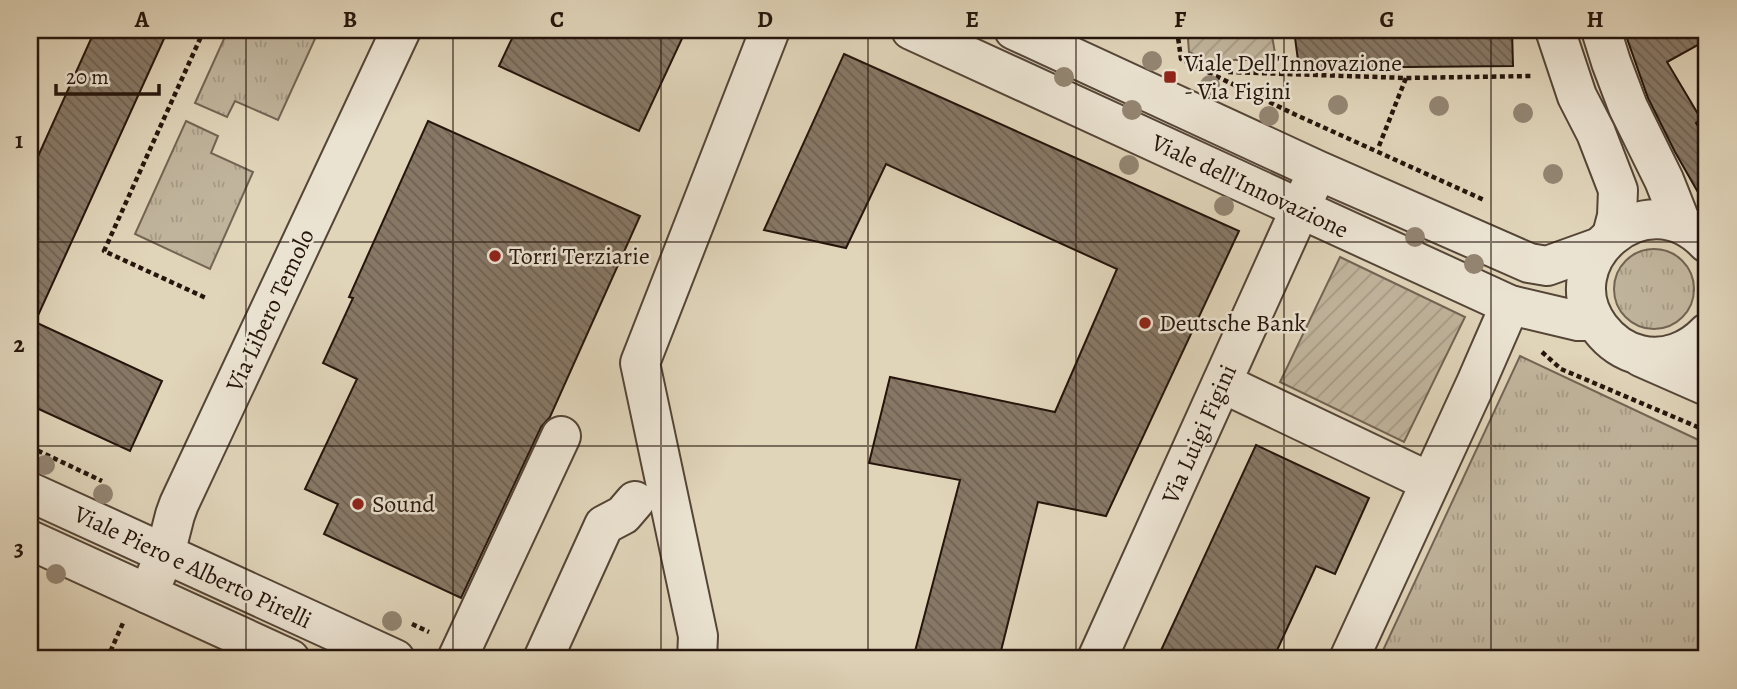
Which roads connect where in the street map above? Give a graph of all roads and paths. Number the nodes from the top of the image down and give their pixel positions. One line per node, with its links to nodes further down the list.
1 (204, 30): 18 (path)
2 (401, 30): 34 (street, Via Libero Temolo)
3 (770, 30): 41 (street)
4 (911, 30): 15 (street, Viale dell'Innovazione)
5 (1014, 30): 13 (street, Viale dell'Innovazione)
6 (1177, 30): 14 (path)
7 (1555, 30): 17 (street)
8 (1601, 30): 16 (street)
9 (1228, 72): 11 (path)
10 (1544, 76): 11 (path)
11 (1406, 78): 12 (path)
12 (1379, 146)
13 (1317, 170): 15 (street, Via Luigi Figini); 17 (street, Viale dell'Innovazione)
14 (1488, 202)
15 (1300, 209): 19 (street, Viale dell'Innovazione); 24 (street, Via Luigi Figini)
16 (1694, 233): 17 (street, Viale dell'Innovazione)
17 (1606, 241): 20 (street)
18 (206, 299)
19 (1510, 305): 20 (street, Viale dell'Innovazione); 29 (street)
20 (1595, 321): 23 (street)
21 (1707, 332): 23 (street)
22 (1541, 351): 26 (path)
23 (1633, 353): 25 (street)
24 (1222, 383): 29 (street); 42 (street, Via Luigi Figini)
25 (1707, 386)
26 (1707, 431)
27 (561, 436): 39 (street)
28 (30, 447): 30 (path)
29 (1430, 482): 43 (street)
30 (111, 486)
31 (30, 492): 34 (street, Viale Piero e Alberto Pirelli)
32 (635, 501): 40 (street)
33 (30, 540): 35 (street, Viale Piero e Alberto Pirelli)
34 (165, 554): 35 (street, Via Libero Temolo); 38 (street, Viale Piero e Alberto Pirelli)
35 (136, 606): 36 (path); 37 (street, Viale Piero e Alberto Pirelli)
36 (107, 659)
37 (290, 659)
38 (395, 659)
39 (457, 659)
40 (543, 659)
41 (697, 659)
42 (1097, 659)
43 (1349, 659)

